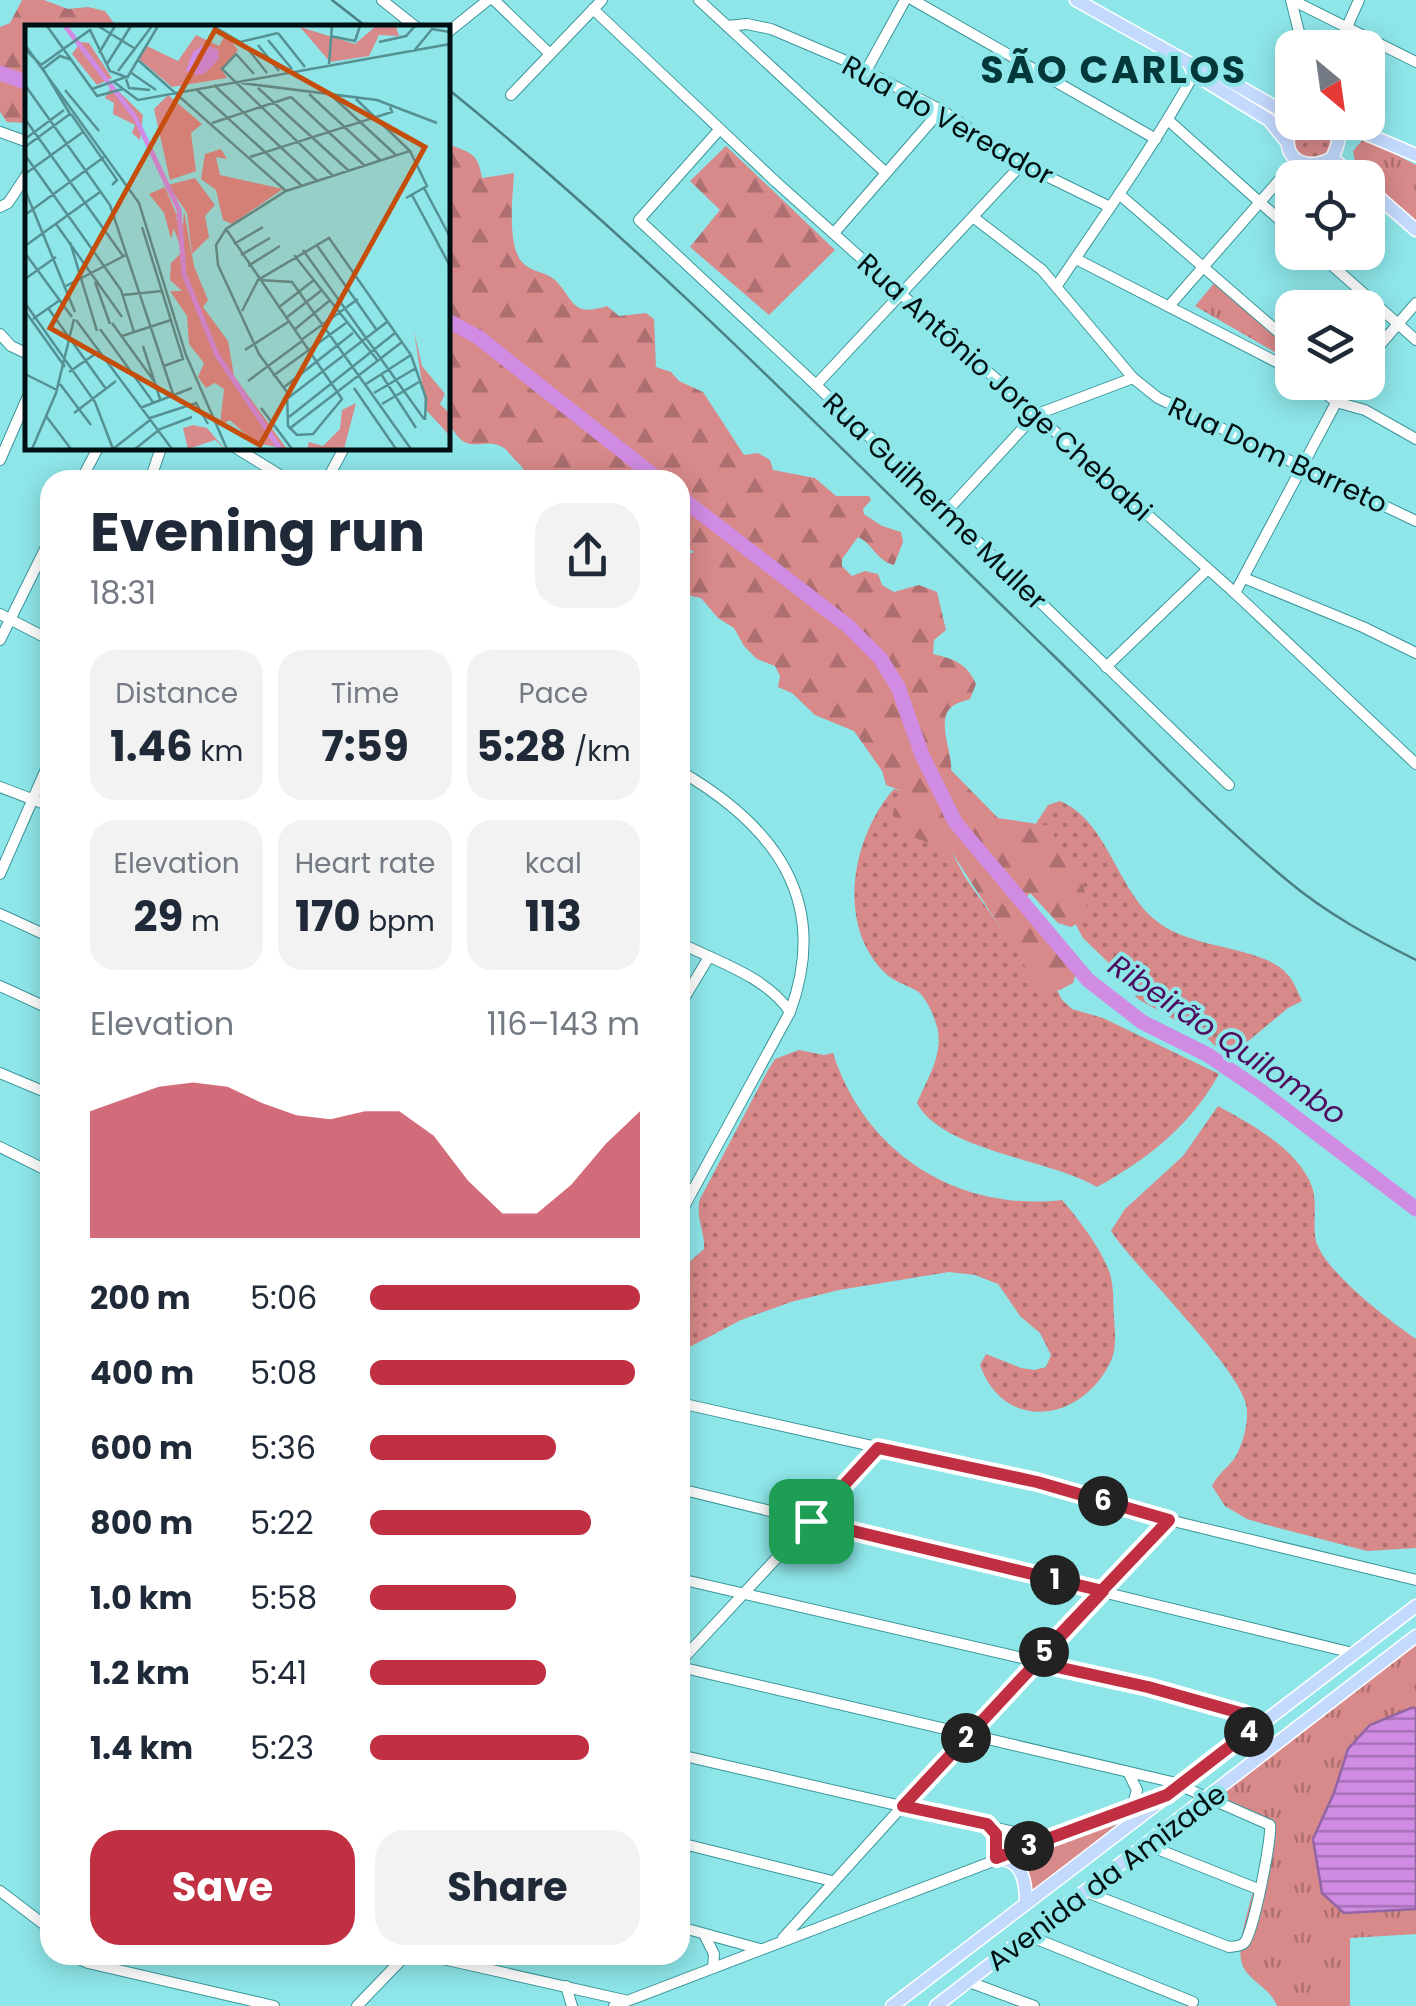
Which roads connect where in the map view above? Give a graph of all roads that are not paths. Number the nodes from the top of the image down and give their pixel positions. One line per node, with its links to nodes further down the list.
1 (382, 0): 12 (street)
2 (491, 0): 16 (street); 17 (street)
3 (700, 0): 13 (street)
4 (905, 0): 20 (street)
5 (913, 0): 27 (street)
6 (1076, 0): 11 (main road)
7 (1108, 0): 11 (street)
8 (1291, 0): 14 (street); 15 (street)
9 (1359, 0): 14 (street)
10 (598, 5): 17 (street); 25 (street, Rua Antônio Jorge Chebabi)
11 (1102, 15): 19 (main road)
12 (413, 25)
13 (727, 26): 20 (street, Rua do Vereador); 38 (street)
14 (1347, 27): 18 (street)
15 (1298, 30)
16 (450, 31)
17 (550, 54): 21 (street)
18 (1416, 62)
19 (1191, 68): 22 (main road); 24 (street); 31 (main road)
20 (866, 70): 23 (street, Rua do Vereador)
21 (511, 95)
22 (1275, 107)
23 (941, 110): 37 (street, Rua do Vereador); 38 (street)
24 (1168, 120): 27 (street); 42 (street)
25 (719, 130): 49 (street, Rua Antônio Jorge Chebabi); 65 (street, Rua Guilherme Muller)
26 (0, 132): 30 (street)
27 (1156, 139): 41 (street)
28 (1338, 140): 33 (main road)
29 (1380, 140): 32 (main road)
30 (25, 141)
31 (1286, 141): 34 (main road)
32 (1416, 155)
33 (1332, 158): 35 (main road); 36 (main road)
34 (1296, 160)
35 (1327, 160)
36 (1334, 160)
37 (1022, 164): 45 (street, Rua do Vereador); 47 (street)
38 (886, 173): 49 (street)
39 (25, 178): 44 (street)
40 (1275, 184): 42 (street)
41 (1118, 194): 45 (street); 51 (street)
42 (1260, 202): 46 (street); 51 (street)
43 (1385, 203): 48 (main road)
44 (0, 207)
45 (1110, 207): 50 (street)
46 (1275, 216)
47 (973, 217): 53 (street, Rua Dom Barreto); 54 (street)
48 (1416, 230)
49 (834, 233): 54 (street, Rua Antônio Jorge Chebabi)
50 (1078, 260): 53 (street); 56 (street)
51 (1202, 267): 56 (street); 58 (street)
52 (1337, 270): 57 (street)
53 (1056, 287): 64 (street, Rua Dom Barreto)
54 (903, 294): 65 (street); 71 (street, Rua Antônio Jorge Chebabi)
55 (1416, 303): 57 (street)
56 (1170, 305): 63 (street)
57 (1397, 324): 60 (street); 61 (street)
58 (1275, 329)
59 (0, 334): 62 (street)
60 (1385, 338)
61 (1416, 340)
62 (25, 353)
63 (1275, 361)
64 (1132, 378): 71 (street); 75 (street, Rua Dom Barreto)
65 (816, 386): 77 (street, Rua Guilherme Muller)
66 (1334, 400): 68 (street)
67 (1357, 400): 70 (street)
68 (1336, 402): 70 (street); 75 (street)
69 (25, 403): 74 (street)
70 (1366, 410): 72 (street)
71 (1035, 415): 77 (street); 80 (street, Rua Antônio Jorge Chebabi)
72 (1416, 439)
73 (239, 450): 76 (street)
74 (0, 460)
75 (1302, 466): 78 (street, Rua Dom Barreto); 81 (street)
76 (272, 470)
77 (946, 512): 87 (street, Rua Guilherme Muller)
78 (1416, 520)
79 (40, 556): 83 (street)
80 (1206, 570): 82 (street, Rua Antônio Jorge Chebabi); 87 (street)
81 (1244, 578): 82 (street); 86 (street)
82 (1235, 593): 88 (street, Rua Antônio Jorge Chebabi)
83 (4, 617): 84 (street); 85 (street)
84 (40, 635)
85 (0, 640)
86 (1416, 653)
87 (1106, 666): 90 (street, Rua Guilherme Muller)
88 (1416, 764)
89 (690, 778): 103 (street)
90 (1230, 785)
91 (40, 786): 93 (street)
92 (0, 787): 93 (street)
93 (35, 799): 94 (street); 95 (street)
94 (40, 801)
95 (0, 874)
96 (0, 914): 97 (street)
97 (40, 932)
98 (690, 948): 99 (street)
99 (709, 958): 101 (street); 103 (street)
100 (0, 986): 102 (street)
101 (690, 989)
102 (40, 1004)
103 (790, 1012): 108 (street)
104 (0, 1074): 105 (street)
105 (40, 1090)
106 (0, 1147): 107 (street)
107 (40, 1167)
108 (690, 1196)
109 (690, 1405): 110 (street)
110 (878, 1448): 112 (street); 113 (street)
111 (690, 1491): 113 (street)
112 (1169, 1520): 114 (street); 116 (street)
113 (811, 1521): 116 (street); 117 (street)
114 (1416, 1580)
115 (690, 1581): 117 (street)
116 (1103, 1591): 120 (street); 122 (street)
117 (742, 1594): 121 (street); 122 (street)
118 (1416, 1606): 120 (main road, Avenida da Amizade)
119 (1416, 1636): 132 (main road, Avenida da Amizade)
120 (1353, 1653): 125 (main road, Avenida da Amizade)
121 (690, 1654)
122 (1034, 1662): 124 (street); 127 (street)
123 (690, 1667): 127 (street)
124 (1244, 1714): 125 (street); 126 (street)
125 (1264, 1720): 126 (main road, Avenida da Amizade)
126 (1250, 1731): 130 (main road, Avenida da Amizade)
127 (971, 1733): 129 (street); 133 (street)
128 (690, 1757): 133 (street)
129 (1127, 1771): 130 (street); 134 (street)
130 (1180, 1786): 131 (main road, Avenida da Amizade); 132 (street)
131 (1167, 1795): 134 (street); 144 (main road, Avenida da Amizade)
132 (1208, 1799): 138 (main road, Avenida da Amizade); 141 (street)
133 (903, 1806): 135 (street); 140 (street)
134 (1132, 1806): 136 (street)
135 (987, 1824): 136 (street); 139 (street)
136 (1046, 1840): 139 (street)
137 (690, 1845): 140 (street)
138 (1148, 1845): 141 (street); 143 (main road, Avenida da Amizade)
139 (996, 1858): 144 (main road); 149 (street)
140 (832, 1881): 149 (street)
141 (1258, 1889): 143 (street)
142 (0, 1891): 145 (street)
143 (1086, 1892): 148 (main road, Avenida da Amizade)
144 (1026, 1903): 159 (main road, Avenida da Amizade)
145 (40, 1922)
146 (690, 1930): 147 (street)
147 (703, 1933): 150 (street); 154 (street)
148 (1029, 1936): 155 (main road, Avenida da Amizade); 158 (street)
149 (778, 1942): 150 (street)
150 (760, 1950): 154 (street)
151 (97, 1965): 160 (street)
152 (396, 1965): 161 (street)
153 (470, 1965): 156 (street)
154 (713, 1968): 157 (street)
155 (969, 1982): 164 (main road, Avenida da Amizade); 165 (street)
156 (566, 1986): 157 (street); 162 (street)
157 (627, 2001): 163 (street)
158 (1193, 2002)
159 (897, 2004)
160 (274, 2006)
161 (356, 2006)
162 (572, 2006)
163 (614, 2006)
164 (936, 2006)
165 (1034, 2006)

